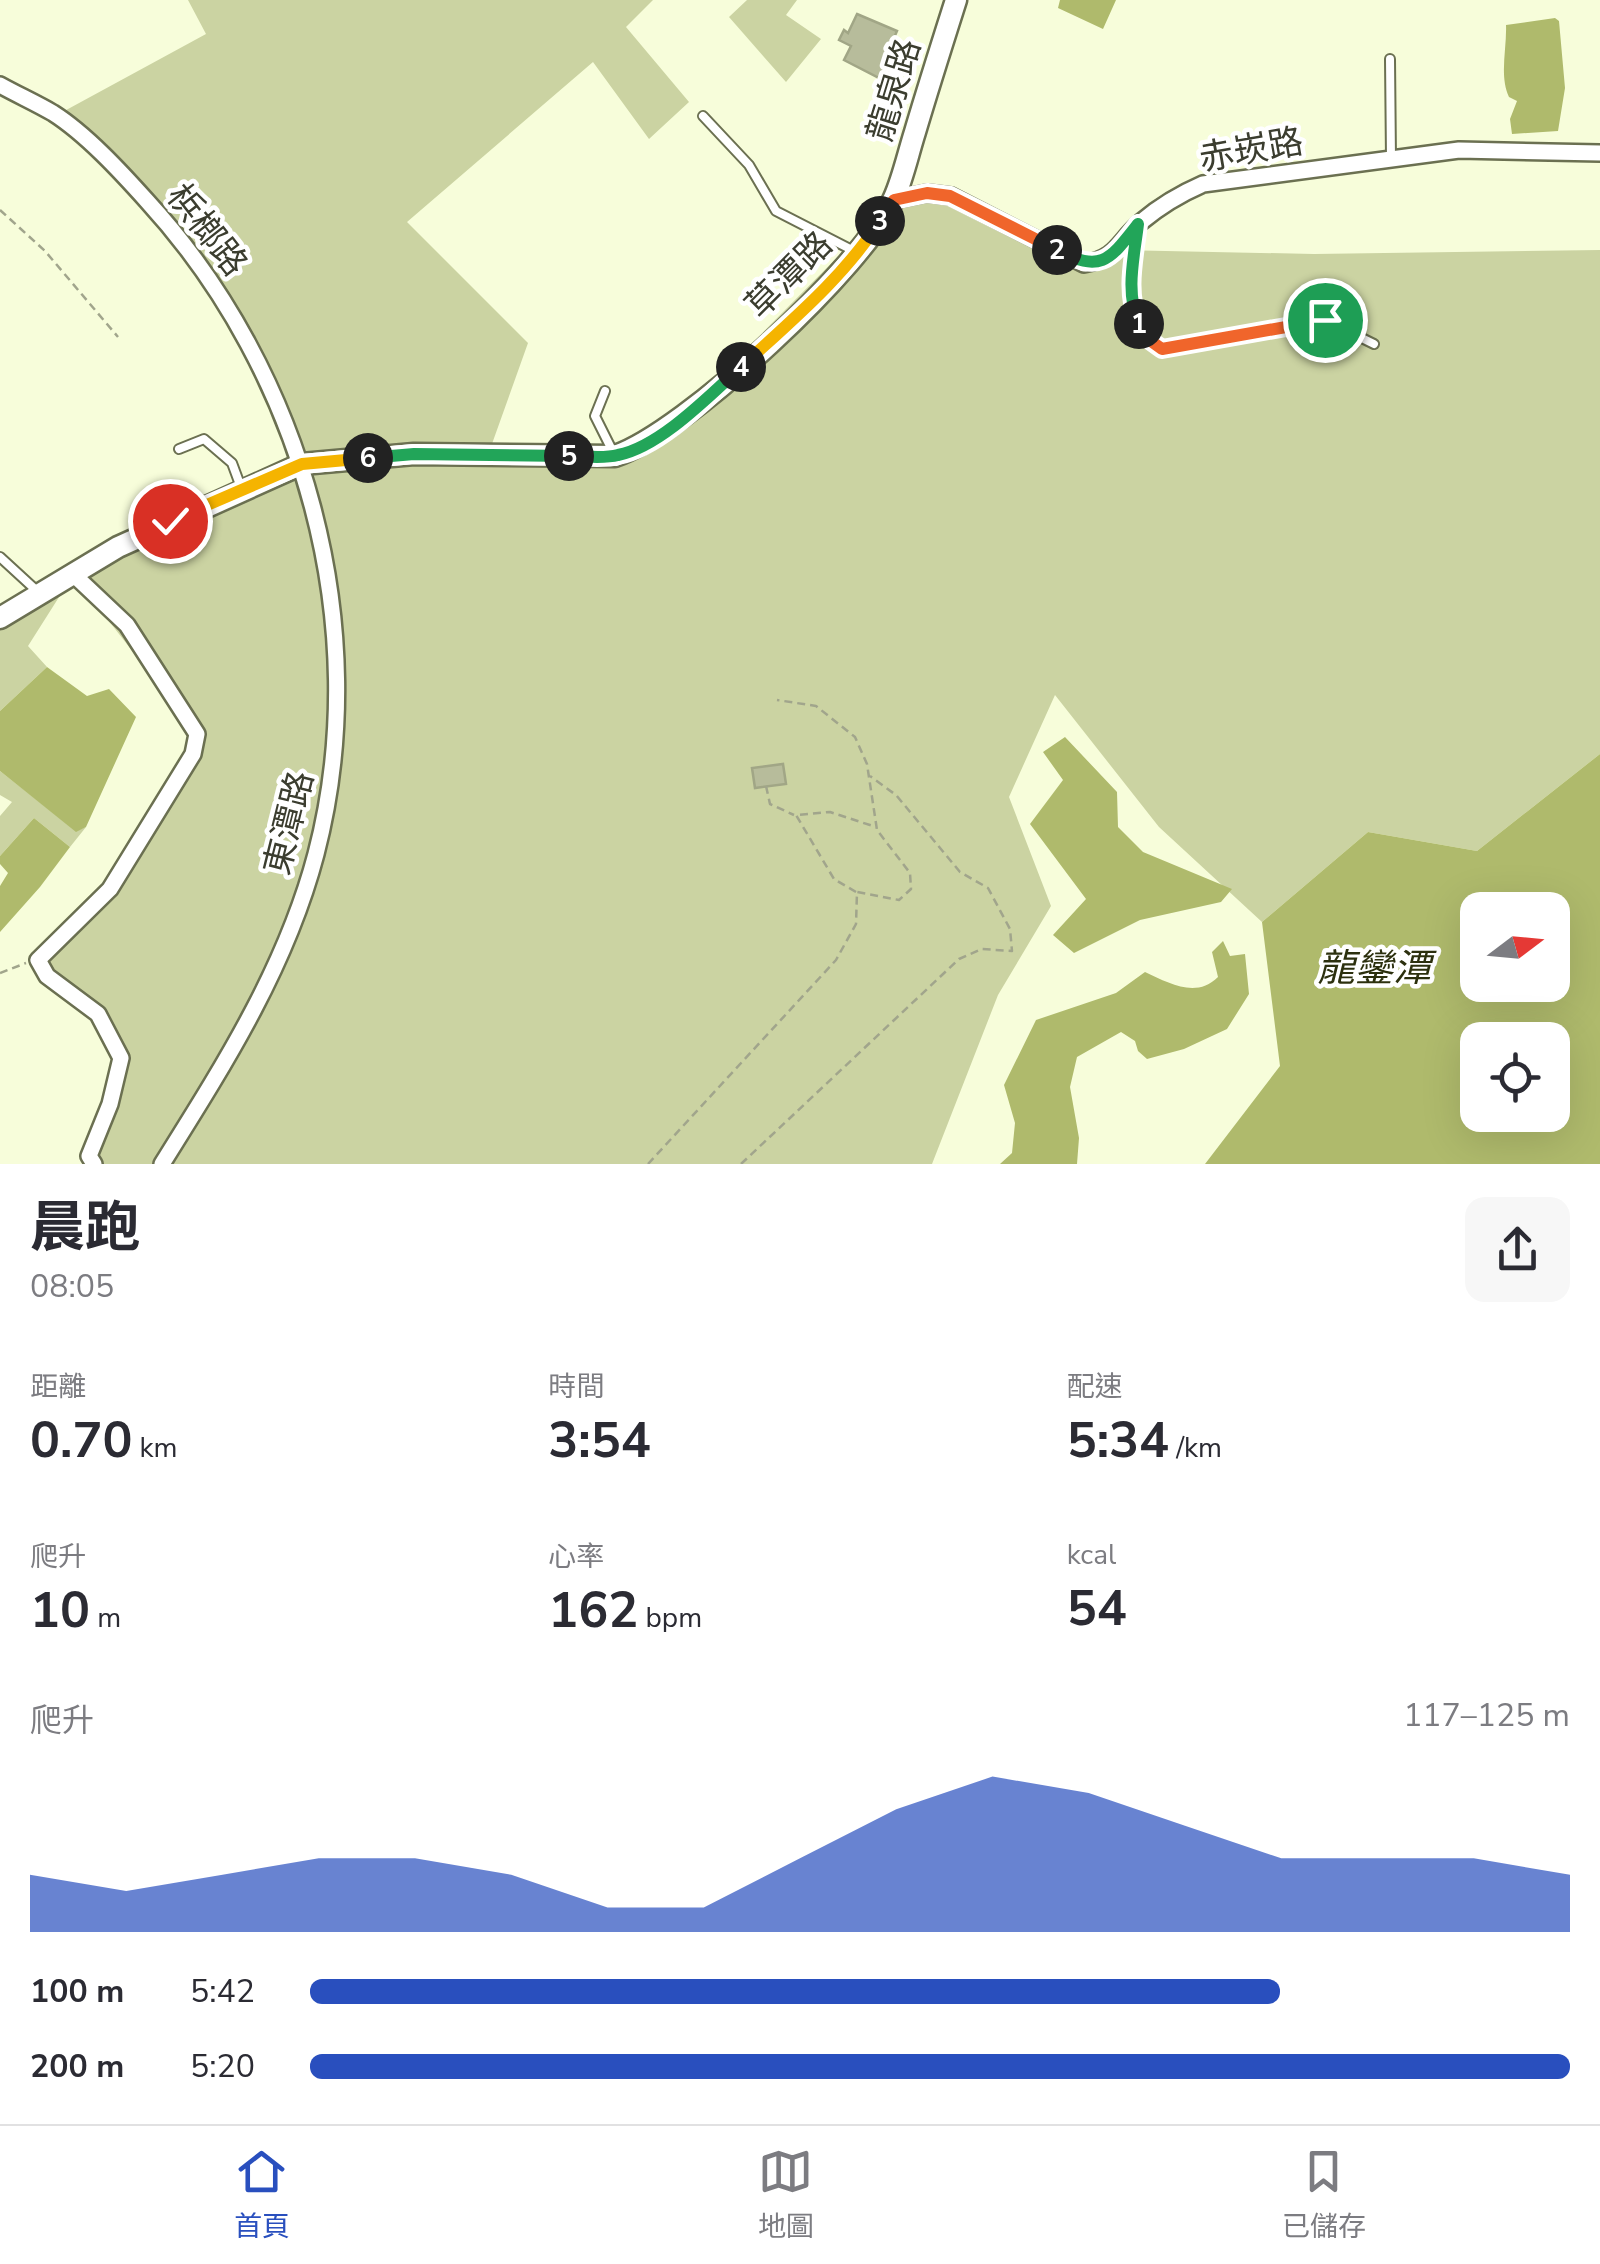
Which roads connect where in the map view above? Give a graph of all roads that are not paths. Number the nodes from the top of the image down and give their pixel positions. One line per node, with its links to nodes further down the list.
1 (956, 0): 7 (street, 龍泉路)
2 (1390, 59): 6 (lane)
3 (0, 85): 14 (street, 梹榔路)
4 (702, 116): 9 (lane)
5 (1600, 153): 6 (street, 赤崁路)
6 (1391, 158): 8 (street, 赤崁路)
7 (894, 200): 8 (street, 赤崁路); 9 (street, 草潭路)
8 (1138, 224): 10 (lane)
9 (858, 254): 13 (street, 草潭路)
10 (1374, 344)
11 (605, 392): 13 (lane)
12 (179, 449): 15 (lane)
13 (615, 456): 14 (street, 草潭路)
14 (302, 464): 15 (street, 草潭路); 21 (street, 東潭路)
15 (242, 490): 17 (street, 草潭路)
16 (0, 556): 18 (lane)
17 (73, 574): 18 (street, 草潭路); 20 (street)
18 (41, 594): 19 (street, 草潭路)
19 (0, 618)
20 (89, 1161)
21 (162, 1164)

